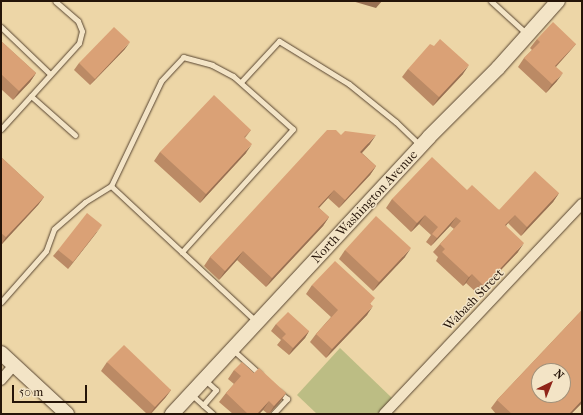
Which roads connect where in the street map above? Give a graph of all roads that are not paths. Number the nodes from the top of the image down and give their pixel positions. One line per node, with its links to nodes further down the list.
1 (56, 1): 6 (lane)
2 (491, 1): 5 (lane)
3 (558, 1): 5 (street, North Washington Avenue)
4 (1, 27): 6 (lane)
5 (528, 35): 11 (street, North Washington Avenue)
6 (50, 74): 8 (lane)
7 (240, 82): 11 (lane); 12 (lane); 14 (lane)
8 (31, 96): 9 (lane); 10 (lane)
9 (1, 129)
10 (75, 135)
11 (421, 146): 16 (street, North Washington Avenue)
12 (111, 186): 14 (lane); 15 (lane)
13 (582, 204): 30 (street, Wabash Street)
14 (182, 252): 16 (lane)
15 (1, 302)
16 (258, 322): 17 (street, North Washington Avenue)
17 (232, 350): 20 (lane); 22 (street, North Washington Avenue)
18 (1, 353): 19 (street)
19 (14, 365): 21 (street); 26 (street)
20 (264, 378)
21 (1, 380)
22 (204, 380): 24 (street, North Washington Avenue); 25 (lane)
23 (275, 389): 29 (lane)
24 (191, 394): 25 (lane); 27 (street, North Washington Avenue)
25 (202, 405): 28 (lane)
26 (67, 414)
27 (172, 414)
28 (213, 414)
29 (273, 414)
30 (384, 414)

